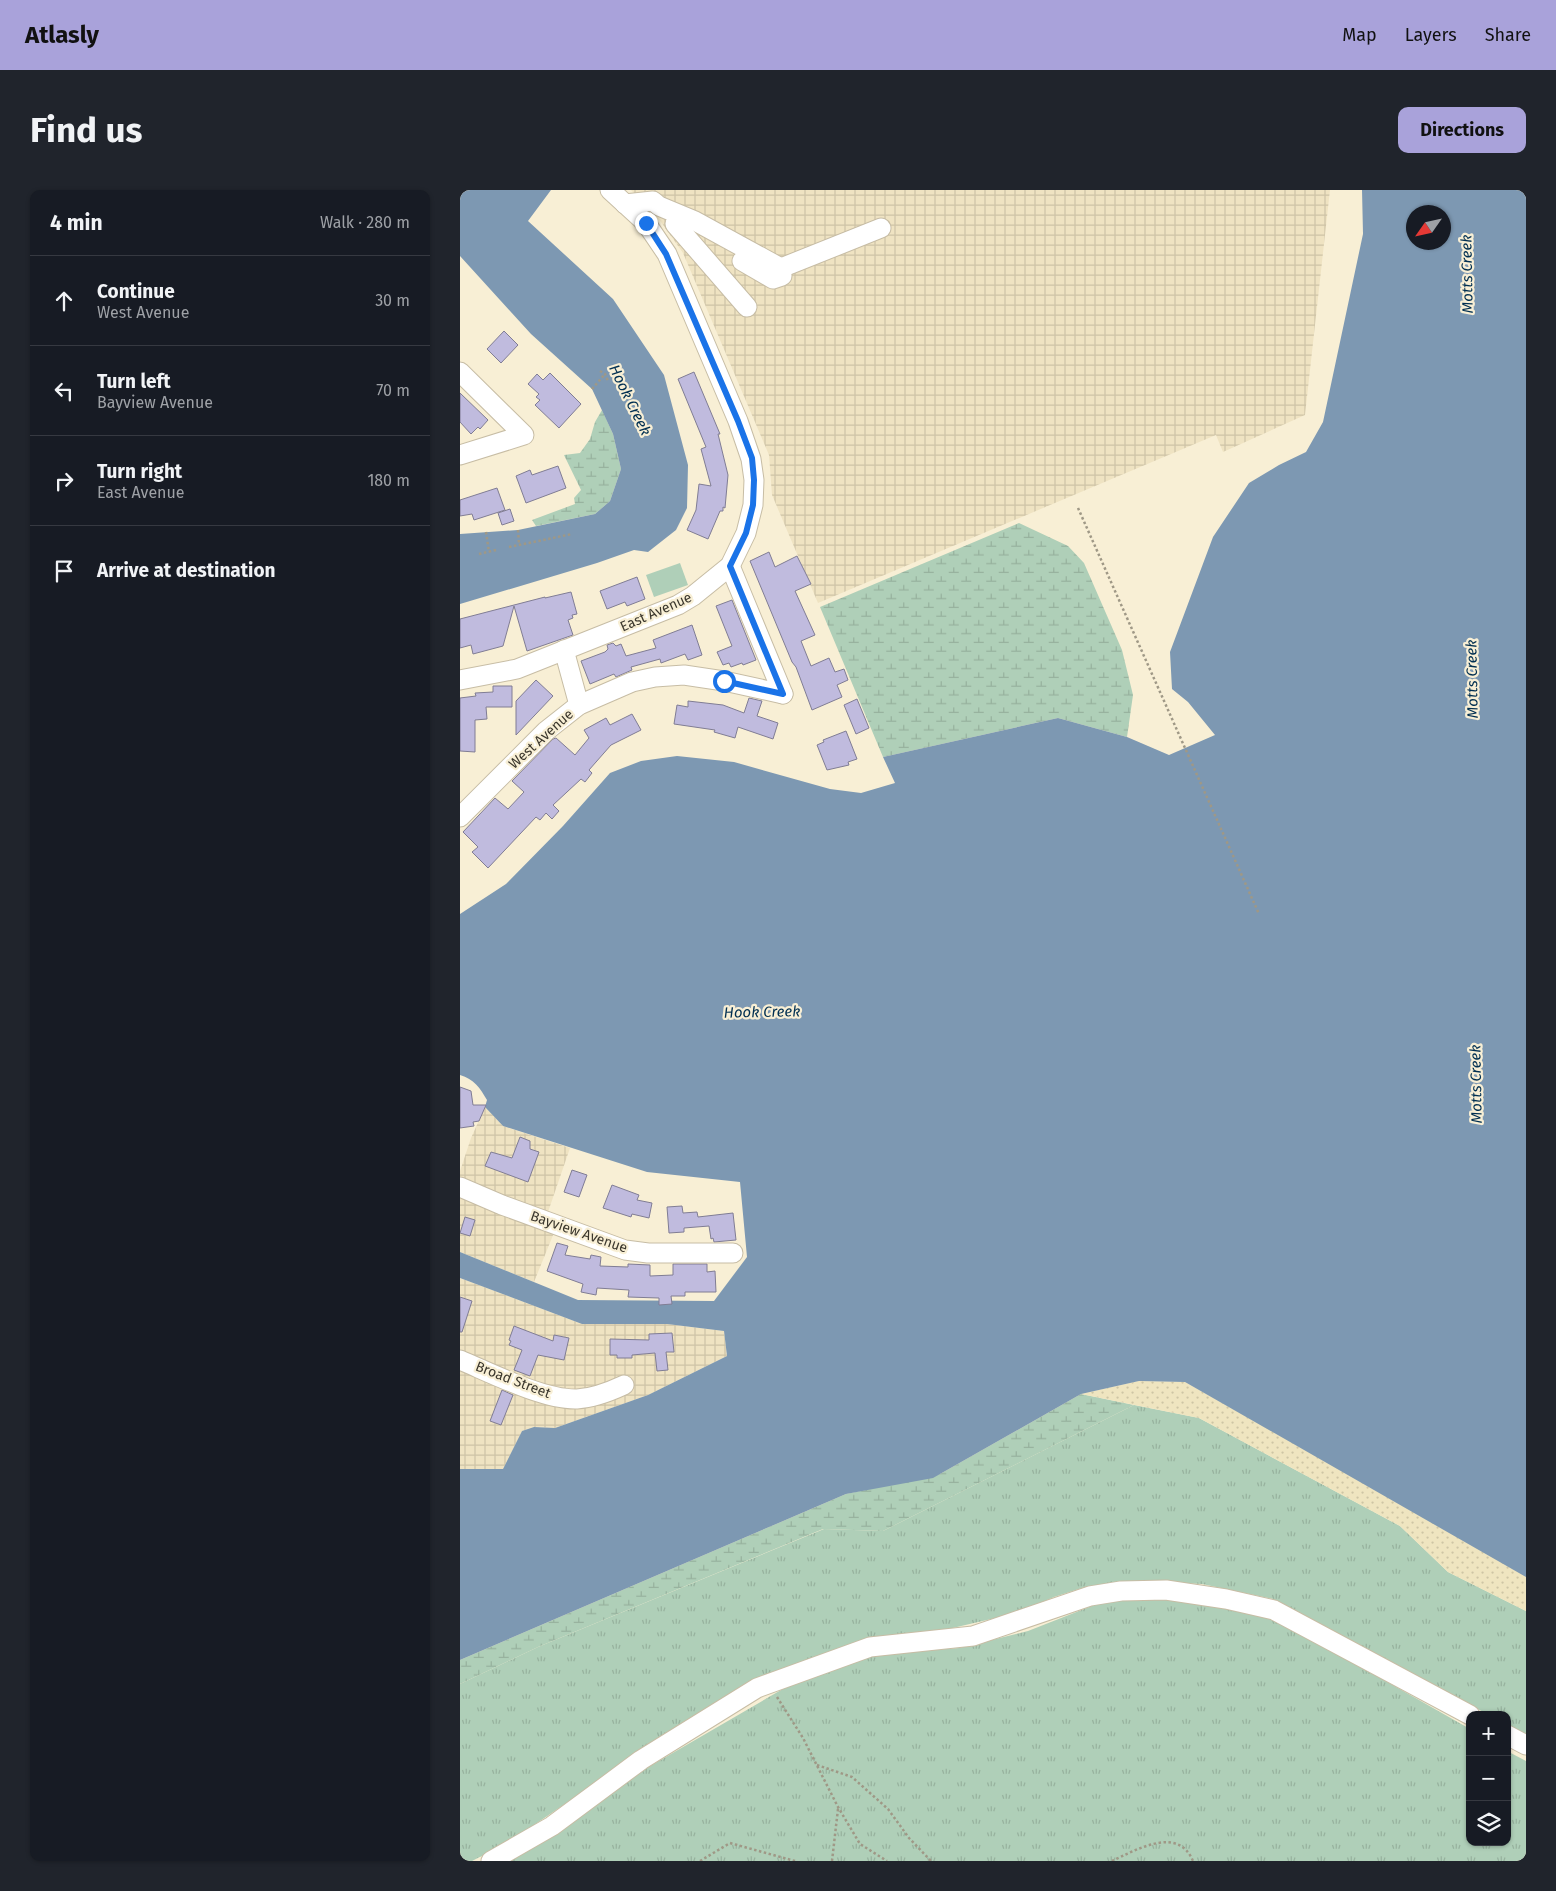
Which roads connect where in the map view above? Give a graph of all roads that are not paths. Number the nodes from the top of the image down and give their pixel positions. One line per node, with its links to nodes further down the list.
1 (610, 190): 2 (street, East Avenue)
2 (625, 204): 3 (street); 10 (street, East Avenue)
3 (659, 206): 4 (street); 6 (street)
4 (675, 224): 6 (street); 7 (street)
5 (881, 228): 6 (street)
6 (781, 268)
7 (747, 307)
8 (460, 372): 9 (street)
9 (460, 454)
10 (730, 566): 11 (street, East Avenue); 13 (street, West Avenue)
11 (564, 650): 12 (street, East Avenue); 13 (street)
12 (460, 680)
13 (579, 705): 14 (street, West Avenue)
14 (460, 817)
15 (460, 1187): 16 (street, Bayview Avenue)
16 (732, 1254)
17 (460, 1360): 18 (street, Broad Street)
18 (624, 1385)
19 (1466, 1713): 22 (street)
20 (1511, 1737): 21 (street)
21 (1526, 1745)
22 (491, 1861)

